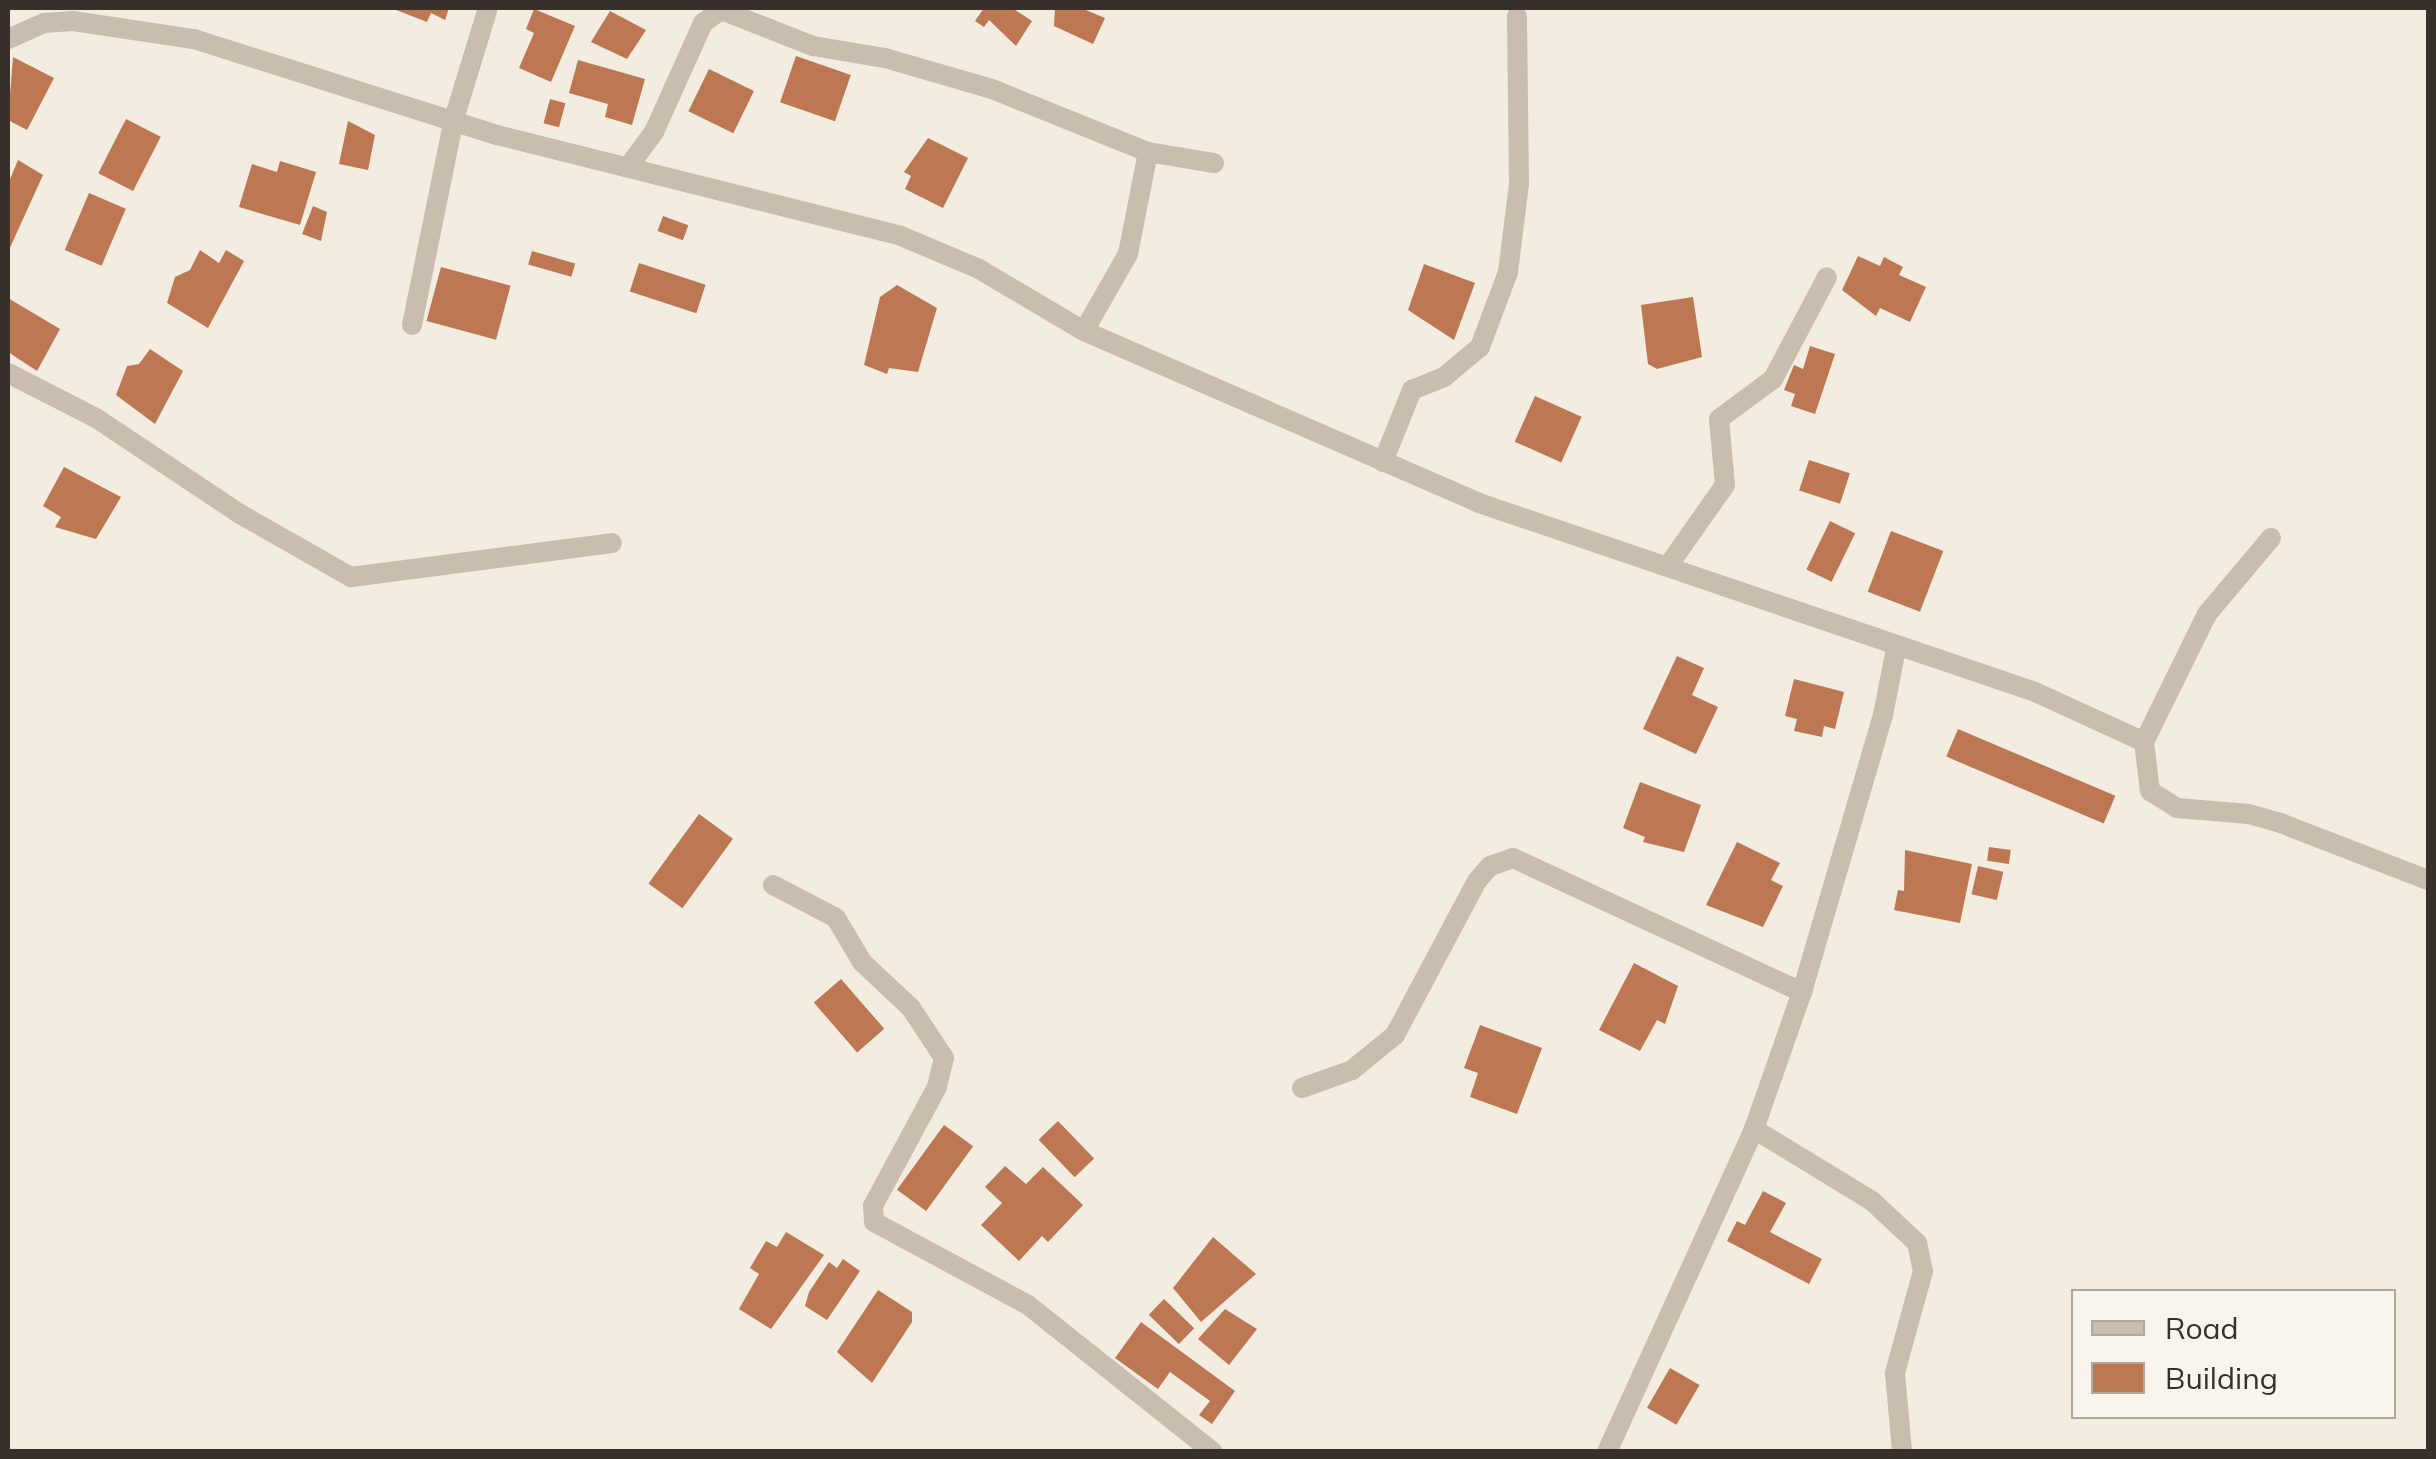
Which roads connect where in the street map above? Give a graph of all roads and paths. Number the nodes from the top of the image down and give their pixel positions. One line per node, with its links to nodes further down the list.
1 (488, 8): 4 (street)
2 (1516, 16): 12 (street)
3 (8, 39): 4 (street)
4 (454, 119): 7 (street); 9 (street)
5 (1148, 152): 6 (street); 7 (street); 10 (street)
6 (1214, 163)
7 (629, 166): 10 (street)
8 (1827, 277): 15 (street)
9 (412, 325)
10 (1084, 331): 12 (street)
11 (8, 373): 14 (street)
12 (1383, 462): 15 (street)
13 (2271, 538): 17 (street)
14 (612, 543)
15 (1670, 563): 16 (street)
16 (1896, 649): 17 (street); 20 (street)
17 (2144, 742): 18 (street)
18 (2428, 880)
19 (773, 885): 23 (street)
20 (1802, 992): 21 (street); 22 (street)
21 (1302, 1088)
22 (1754, 1130): 24 (street); 25 (street)
23 (1213, 1452)
24 (1607, 1452)
25 (1902, 1452)

